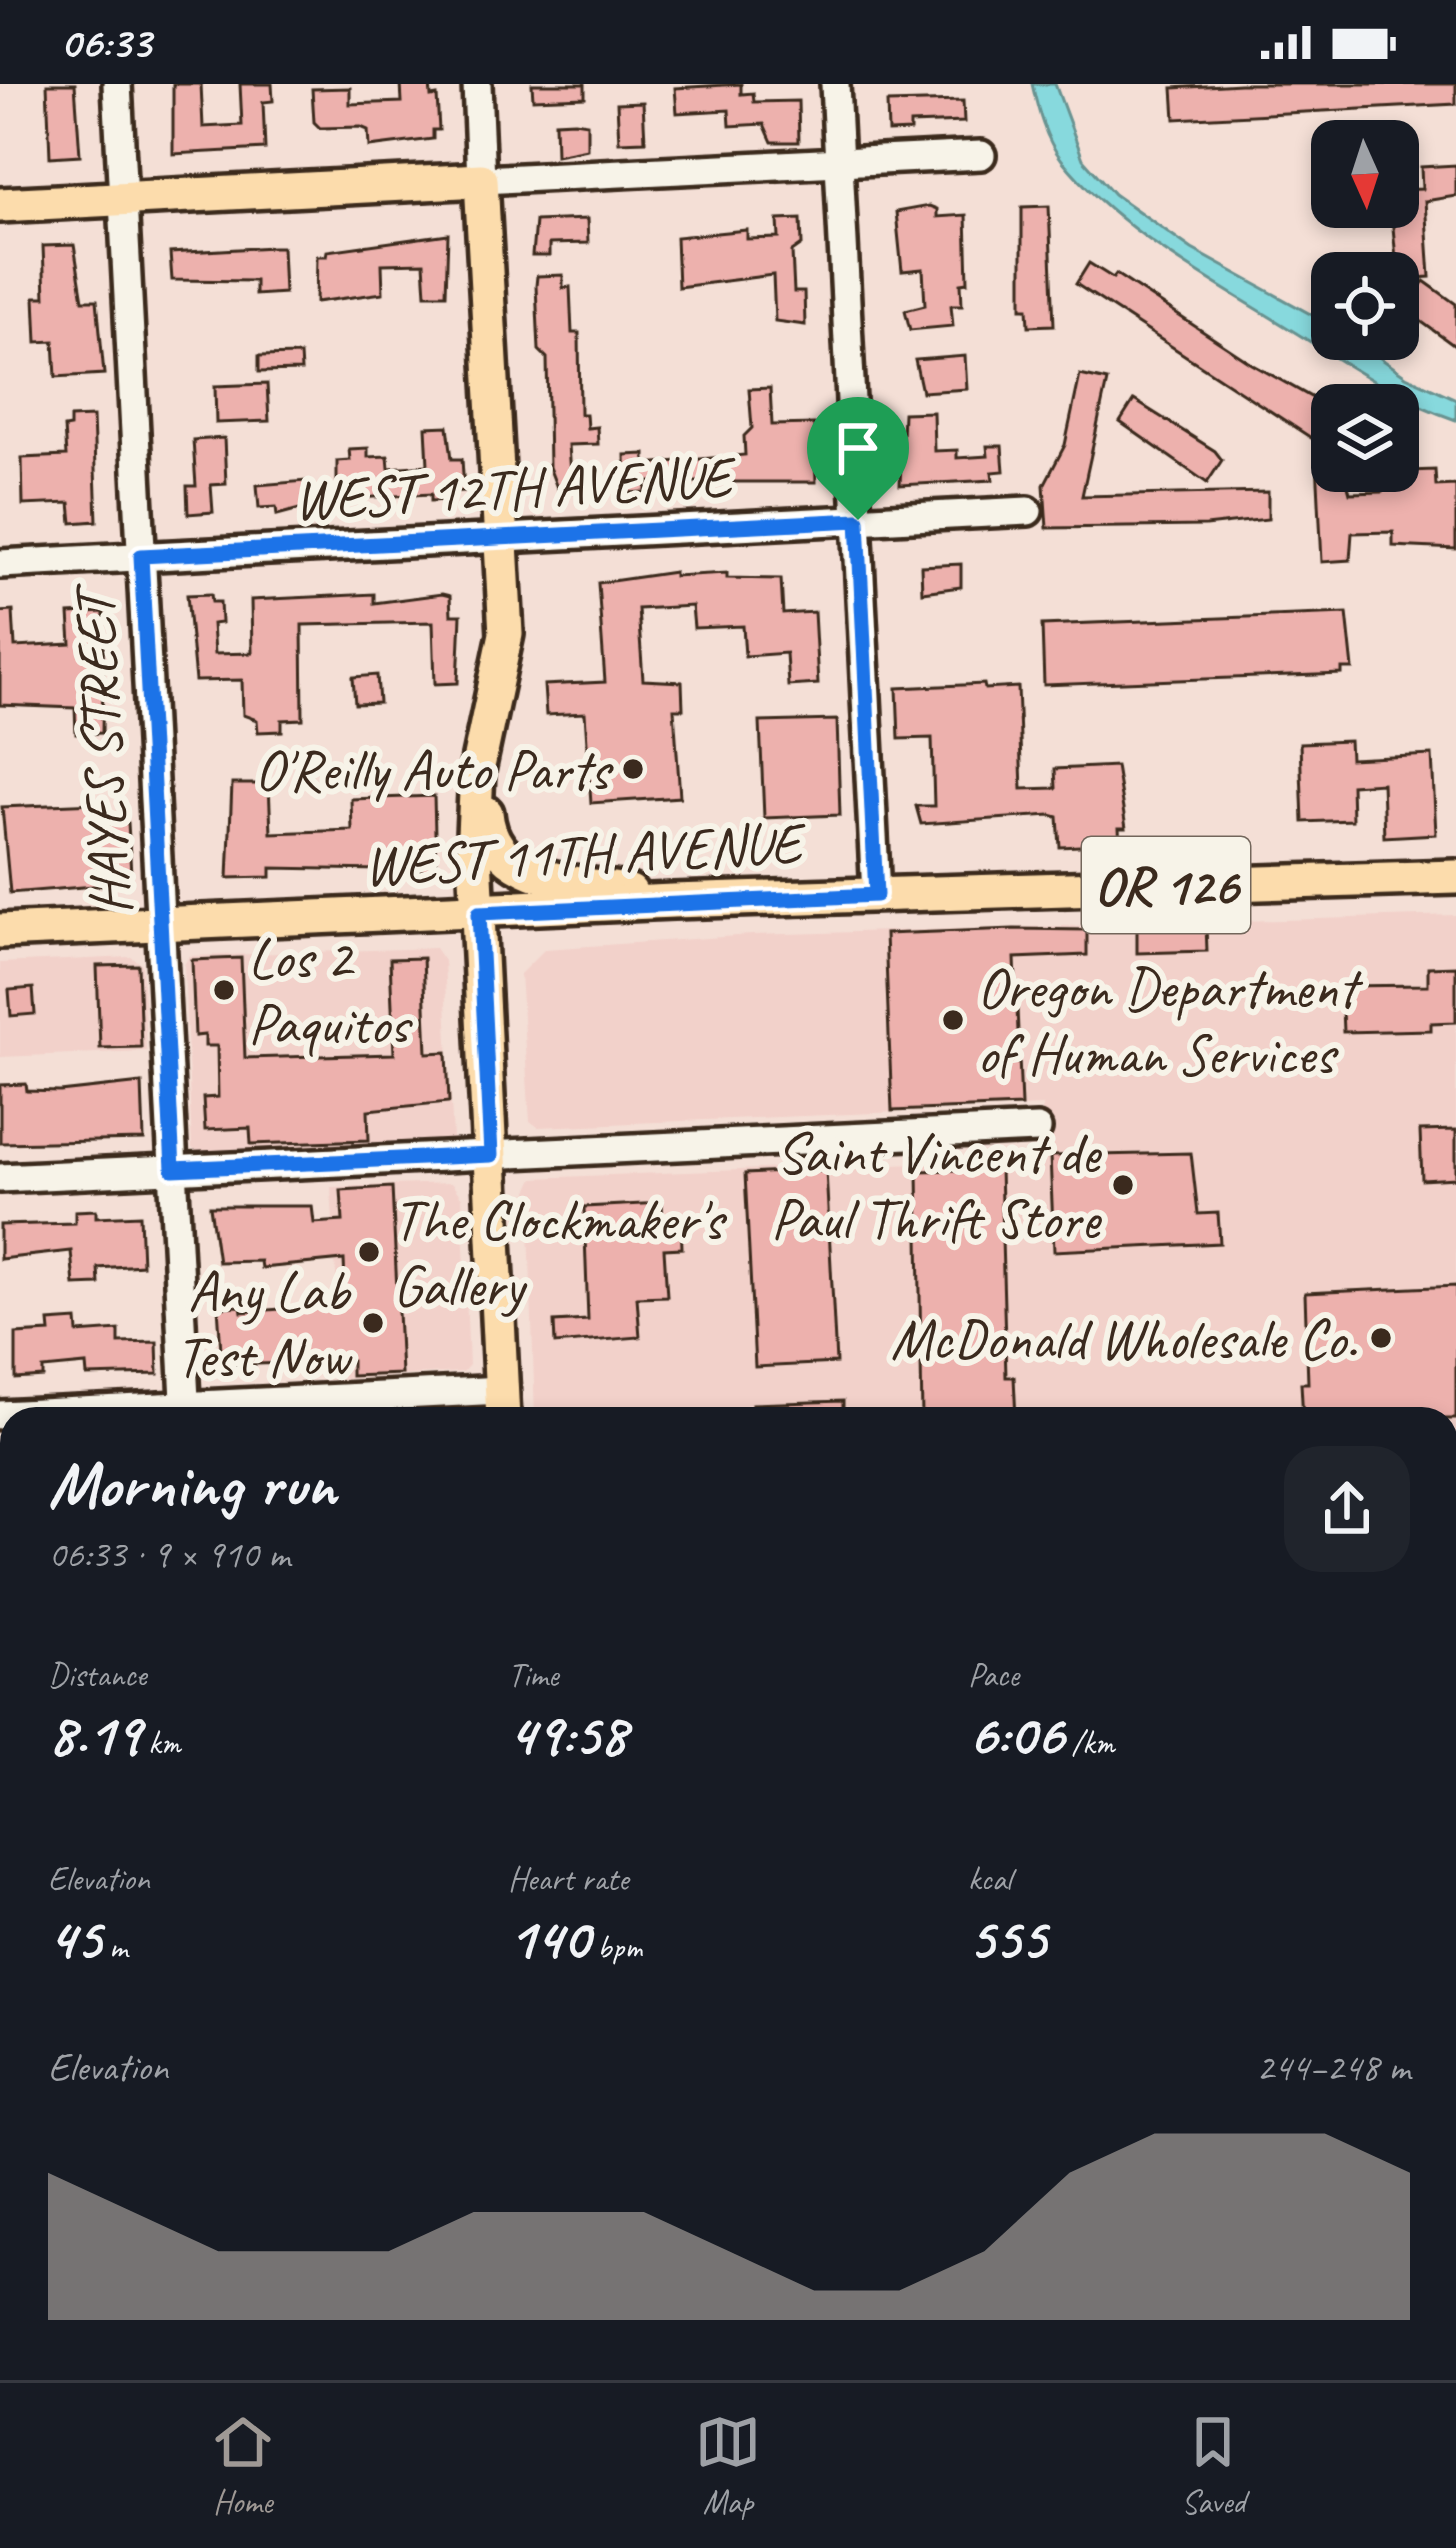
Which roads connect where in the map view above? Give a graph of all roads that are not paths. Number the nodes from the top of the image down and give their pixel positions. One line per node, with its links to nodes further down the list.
1 (117, 84): 7 (street, HAYES STREET)
2 (477, 84): 6 (street)
3 (835, 84): 5 (street)
4 (981, 155): 5 (street)
5 (839, 163): 6 (street); 10 (street)
6 (481, 180): 7 (main road); 11 (main road)
7 (123, 199): 8 (main road); 12 (street, HAYES STREET)
8 (0, 205)
9 (1028, 511): 10 (street, WEST 12TH AVENUE)
10 (858, 520): 11 (street, WEST 12TH AVENUE); 16 (street)
11 (500, 538): 12 (street, WEST 12TH AVENUE); 14 (main road)
12 (141, 556): 13 (street, WEST 12TH AVENUE); 19 (street, HAYES STREET)
13 (0, 563)
14 (481, 757): 17 (main road); 18 (main road)
15 (1456, 877): 16 (main road, WEST 11TH AVENUE / OR 126)
16 (876, 895): 17 (main road, WEST 11TH AVENUE / OR 126)
17 (673, 901): 18 (main road, WEST 11TH AVENUE / OR 126)
18 (479, 913): 19 (main road, WEST 11TH AVENUE); 22 (main road)
19 (160, 927): 20 (main road, WEST 11TH AVENUE); 23 (street, HAYES STREET)
20 (0, 931)
21 (1037, 1129): 22 (street)
22 (491, 1155): 23 (street); 25 (main road)
23 (173, 1169): 24 (street); 26 (street, HAYES STREET)
24 (0, 1178)
25 (502, 1404): 27 (street)
26 (185, 1407)
27 (383, 1407)

